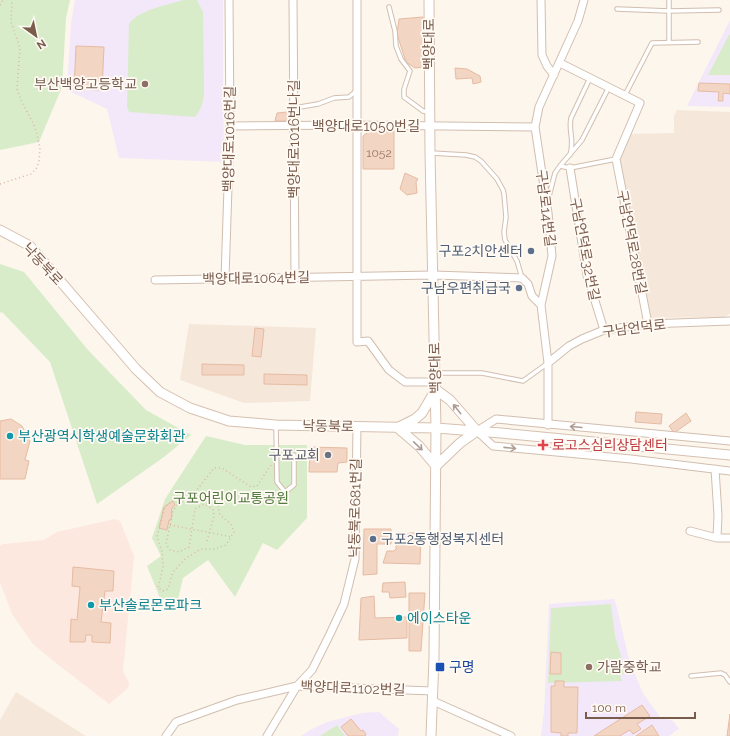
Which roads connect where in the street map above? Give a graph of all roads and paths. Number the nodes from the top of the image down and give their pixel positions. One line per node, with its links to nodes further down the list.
1 (3, 0): 10 (path)
2 (12, 0): 35 (path)
3 (230, 0): 26 (street, 백양대로1016번길)
4 (293, 0): 23 (street, 백양대로1016번나길)
5 (357, 0): 21 (street)
6 (429, 0): 24 (main road, 백양대로)
7 (541, 0): 18 (street)
8 (584, 0): 17 (street, 구남로14번길)
9 (669, 0): 14 (lane)
10 (0, 5)
11 (389, 7): 24 (lane)
12 (617, 9): 14 (lane)
13 (719, 10): 14 (lane)
14 (669, 11): 15 (lane)
15 (669, 42): 16 (lane); 22 (lane)
16 (698, 42)
17 (560, 63): 18 (street, 구남로14번길); 19 (street)
18 (554, 75): 29 (street, 구남로14번길)
19 (590, 78): 20 (street); 31 (lane)
20 (609, 86): 22 (street); 31 (lane)
21 (357, 91): 23 (lane); 25 (street)
22 (624, 95): 32 (street)
23 (294, 108): 27 (street, 백양대로1016번나길)
24 (429, 113): 28 (main road, 백양대로)
25 (357, 125): 27 (street, 백양대로1050번길); 28 (street, 백양대로1050번길); 39 (street)
26 (230, 126): 27 (street, 백양대로1050번길); 41 (street, 백양대로1016번길)
27 (294, 126): 40 (street, 백양대로1016번나길)
28 (429, 126): 29 (street, 백양대로1050번길); 30 (main road, 백양대로)
29 (535, 127): 36 (street, 구남로14번길)
30 (430, 153): 38 (main road, 백양대로); 42 (lane)
31 (570, 156): 33 (lane)
32 (616, 159): 34 (lane); 46 (street, 구남언덕로28번길)
33 (560, 166): 34 (lane); 36 (lane)
34 (570, 168): 47 (street, 구남언덕로32번길)
35 (0, 184)
36 (547, 204): 44 (street, 구남로14번길)
37 (0, 230): 50 (main road, 낙동북로)
38 (433, 275): 39 (street, 백양대로1064번길); 42 (street, 백양대로1064번길); 49 (main road, 백양대로)
39 (357, 276): 40 (street, 백양대로1064번길); 49 (street)
40 (295, 277): 41 (street, 백양대로1064번길)
41 (225, 278): 43 (street, 백양대로1064번길)
42 (522, 278): 44 (street)
43 (155, 280)
44 (541, 305): 48 (street, 구남로14번길)
45 (730, 321): 46 (street, 구남언덕로)
46 (648, 324): 47 (street, 구남언덕로)
47 (604, 330): 48 (street, 구남언덕로)
48 (548, 363): 49 (lane); 51 (street, 구남로14번길)
49 (435, 382): 53 (main road); 54 (main road, 백양대로); 55 (main road, one-way to 49)
50 (276, 425): 52 (main road, 낙동북로); 57 (lane)
51 (548, 425): 55 (street); 56 (street, one-way to 51)
52 (357, 426): 53 (main road, 낙동북로); 72 (street, 낙동북로681번길)
53 (398, 428): 54 (main road, 낙동북로); 60 (main road, one-way to 60)
54 (436, 428): 55 (main road, 낙동북로); 60 (main road, 백양대로)
55 (477, 431): 59 (main road, 낙동북로); 60 (main road); 61 (street, one-way to 61)
56 (730, 441)
57 (277, 455): 58 (lane); 63 (path)
58 (294, 455)
59 (730, 455)
60 (436, 466): 73 (main road, 백양대로)
61 (715, 469): 62 (street); 67 (street)
62 (730, 470)
63 (189, 500): 64 (path); 66 (path); 66 (path)
64 (170, 525): 66 (path); 69 (path)
65 (690, 531): 67 (street)
66 (232, 537)
67 (717, 538): 68 (street)
68 (730, 538)
69 (207, 541)
70 (691, 676): 71 (lane)
71 (730, 682)
72 (297, 686): 73 (street, 백양대로1102번길); 75 (street, 백양대로1102번길); 76 (street, 낙동북로681번길)
73 (433, 691): 74 (main road, 백양대로)
74 (432, 701): 77 (main road, 백양대로); 78 (street)
75 (166, 736)
76 (267, 736)
77 (431, 736)
78 (511, 736)

